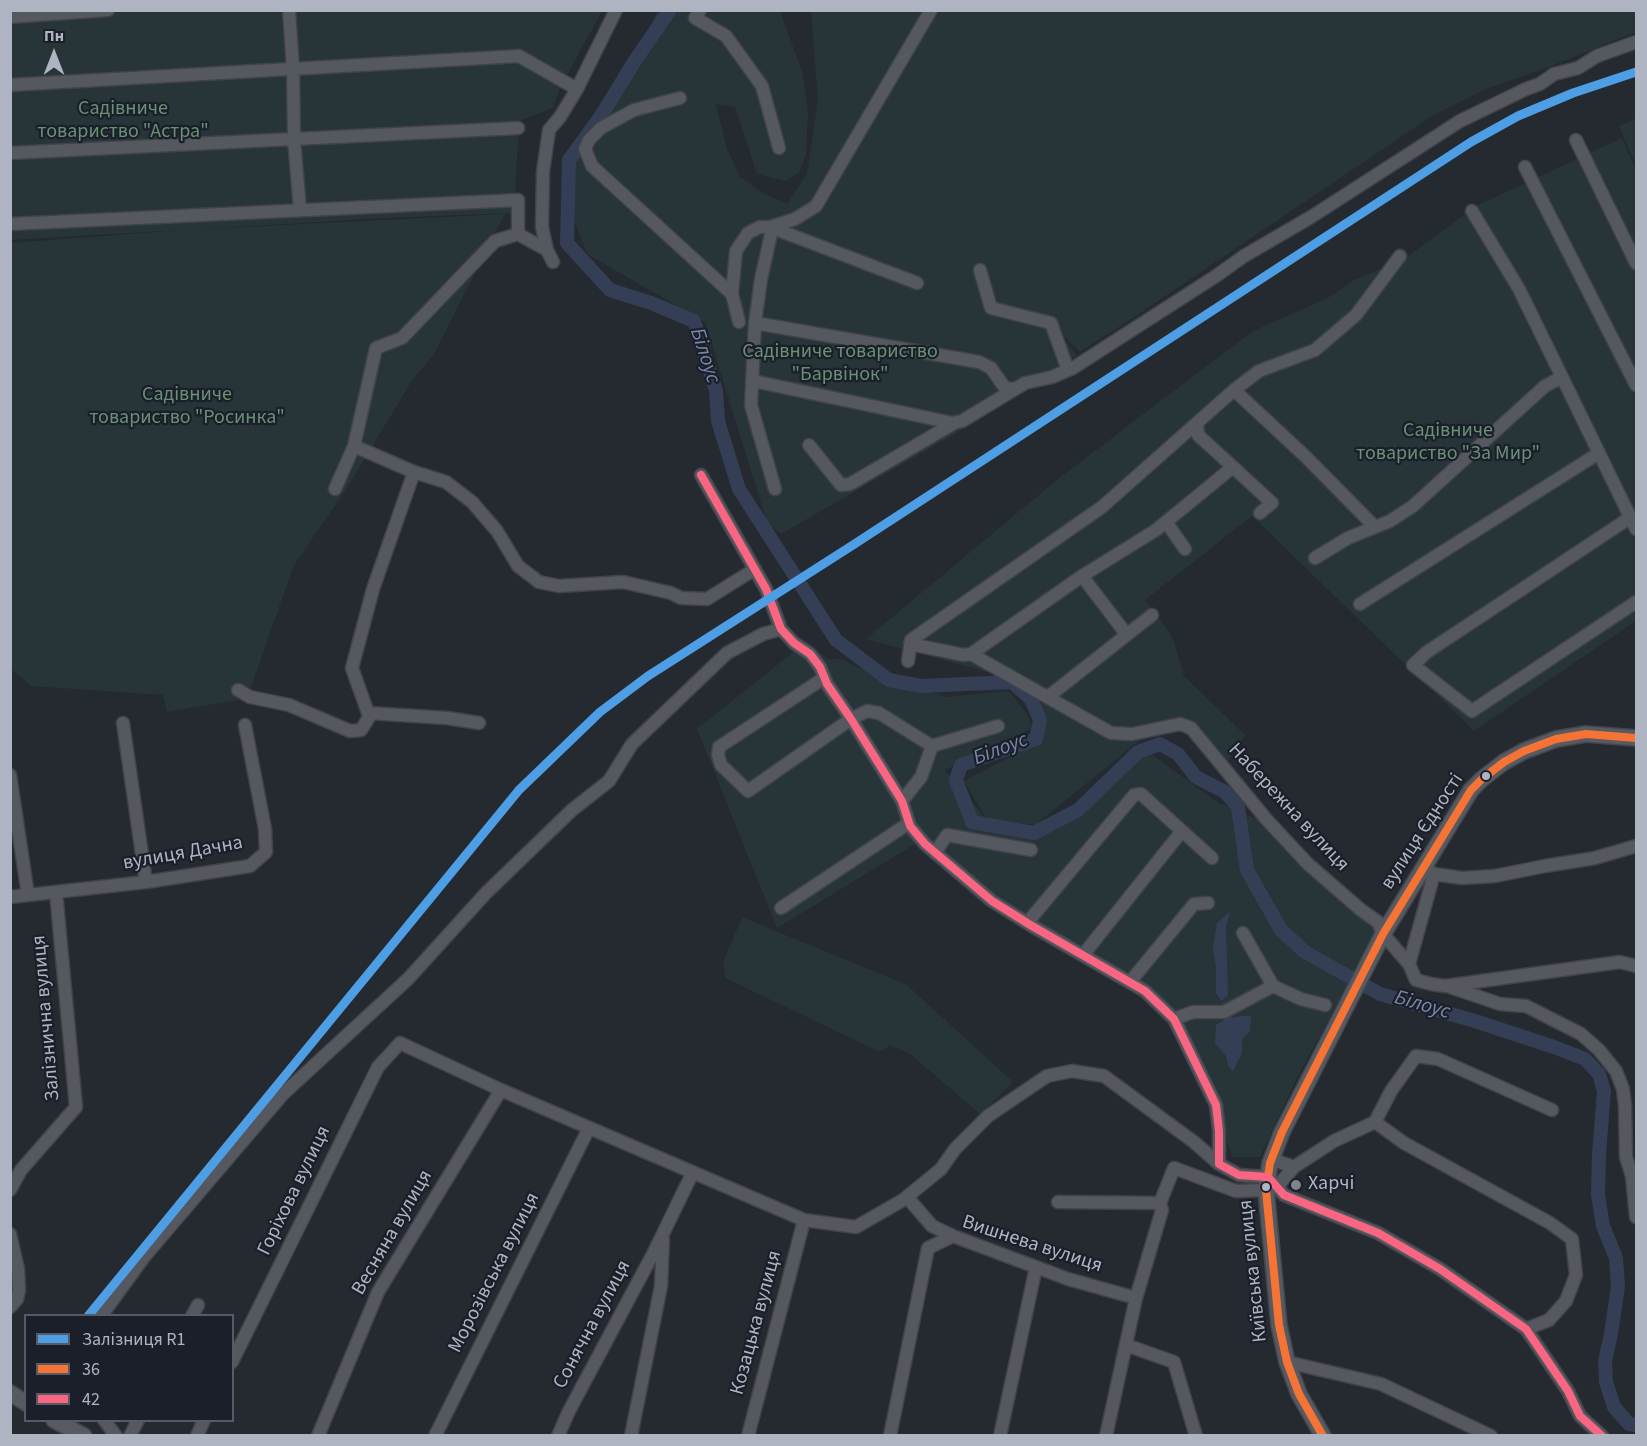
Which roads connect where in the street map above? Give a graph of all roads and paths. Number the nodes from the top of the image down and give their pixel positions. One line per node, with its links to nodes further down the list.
1 (108, 10): 6 (street)
2 (289, 10): 8 (street)
3 (616, 10): 10 (street)
4 (700, 10): 15 (street)
5 (931, 10): 21 (street)
6 (10, 16)
7 (1636, 42): 32 (street)
8 (293, 69): 9 (street); 10 (street); 13 (street)
9 (10, 85)
10 (577, 89): 23 (street)
11 (680, 98): 29 (street)
12 (518, 128): 13 (street)
13 (294, 139): 16 (street); 18 (street)
14 (1576, 140): 26 (street)
15 (779, 148)
16 (10, 153)
17 (1525, 167): 35 (street)
18 (300, 210): 20 (street); 22 (street)
19 (1472, 211): 33 (street)
20 (10, 224)
21 (770, 227): 28 (street); 29 (street); 31 (street)
22 (518, 234): 23 (street); 41 (street)
23 (547, 250): 25 (street)
24 (1400, 256): 37 (street)
25 (553, 262)
26 (1636, 263)
27 (980, 270): 32 (street)
28 (917, 283)
29 (732, 294): 30 (street)
30 (739, 322)
31 (755, 323): 34 (street); 36 (street)
32 (1068, 370): 36 (street)
33 (1562, 377): 42 (street); 51 (street)
34 (753, 381): 38 (street); 47 (street)
35 (1636, 385)
36 (1013, 389): 38 (street)
37 (1234, 390): 39 (street); 51 (street)
38 (956, 422): 40 (street)
39 (1197, 423): 43 (street); 62 (street)
40 (809, 445)
41 (354, 446): 44 (street); 46 (street)
42 (1599, 453): 49 (street); 58 (street)
43 (1233, 467): 48 (street); 50 (street)
44 (414, 472): 55 (street); 68 (street)
45 (701, 475): 55 (street)
46 (335, 489)
47 (775, 489)
48 (1260, 513)
49 (1631, 517): 52 (street); 57 (street)
50 (1166, 522): 53 (street); 56 (street)
51 (1375, 527): 54 (street)
52 (1636, 529)
53 (1185, 549)
54 (1315, 558)
55 (755, 569): 60 (street)
56 (1082, 576): 61 (street); 63 (street)
57 (1636, 602)
58 (1360, 604)
59 (1152, 615): 61 (street)
60 (781, 629): 65 (street); 125 (street)
61 (1127, 635): 67 (street)
62 (910, 644): 63 (street); 64 (street)
63 (971, 654): 67 (street, Набережна вулиця)
64 (908, 661)
65 (825, 678): 69 (street); 69 (street)
66 (238, 690): 68 (street)
67 (1049, 696): 93 (street, Набережна вулиця)
68 (368, 713): 71 (street)
69 (851, 719): 75 (street); 77 (street)
70 (123, 723): 85 (street)
71 (479, 723)
72 (244, 725): 85 (street, вулиця Дачна)
73 (998, 726): 75 (street)
74 (1636, 738): 84 (main road, вулиця Єдності)
75 (932, 746): 77 (street)
76 (10, 775): 87 (street)
77 (902, 801): 78 (street)
78 (909, 823): 82 (street); 90 (street)
79 (1182, 831): 83 (street); 91 (street); 94 (street)
80 (1636, 846): 84 (street)
81 (1031, 850): 82 (street)
82 (935, 853): 91 (street)
83 (1212, 858)
84 (1429, 871): 93 (main road, вулиця Єдності); 95 (street)
85 (146, 882): 86 (street, вулиця Дачна)
86 (56, 892): 87 (street, вулиця Дачна); 113 (street, Залізнична вулиця)
87 (28, 895): 88 (street, вулиця Дачна)
88 (10, 897)
89 (1208, 903): 97 (street)
90 (781, 908)
91 (1027, 923): 94 (street)
92 (1244, 933): 98 (street)
93 (1383, 934): 95 (street, Набережна вулиця); 100 (main road, вулиця Єдності)
94 (1083, 956): 97 (street)
95 (1409, 964): 99 (street, Набережна вулиця)
96 (1636, 966): 99 (street, Набережна вулиця)
97 (1131, 982): 102 (street)
98 (1273, 986): 101 (street); 102 (street)
99 (1446, 986): 111 (street)
100 (1349, 1003): 107 (main road, Київська вулиця)
101 (1324, 1005)
102 (1174, 1019): 108 (street)
103 (501, 1090): 106 (street); 128 (street, Горіхова вулиця); 140 (street, Весняна вулиця)
104 (1552, 1110): 105 (street)
105 (1375, 1122): 109 (street); 126 (street)
106 (589, 1128): 110 (street); 141 (street, Морозівська вулиця)
107 (1271, 1159): 109 (street); 112 (main road, Київська вулиця)
108 (1219, 1164): 112 (street); 114 (street)
109 (1294, 1167): 112 (street)
110 (693, 1173): 118 (street); 119 (street, Сонячна вулиця)
111 (1634, 1176): 117 (street)
112 (1270, 1185): 116 (street); 126 (street); 129 (main road, Київська вулиця)
113 (10, 1190)
114 (907, 1197): 118 (street); 121 (street)
115 (1058, 1202): 116 (street)
116 (1160, 1203): 123 (street)
117 (1636, 1217)
118 (804, 1220): 144 (street, Козацька вулиця)
119 (664, 1233): 142 (street, Сонячна вулиця); 143 (street, Сонячна вулиця)
120 (10, 1234): 124 (street)
121 (952, 1236): 122 (street, Вишнева вулиця); 145 (street, Вишнева вулиця)
122 (1036, 1267): 123 (street, Вишнева вулиця); 146 (street)
123 (1136, 1298): 127 (street)
124 (10, 1307)
125 (102, 1314)
126 (1526, 1329): 151 (street)
127 (1126, 1345): 147 (street); 148 (street)
128 (234, 1358)
129 (1287, 1362): 149 (main road, Київська вулиця); 150 (street)
130 (10, 1393): 131 (main road)
131 (24, 1402)
132 (58, 1422): 136 (main road)
133 (106, 1422): 137 (street)
134 (137, 1422): 138 (street)
135 (203, 1422): 139 (street)
136 (84, 1436)
137 (116, 1436)
138 (130, 1436)
139 (197, 1436)
140 (318, 1436)
141 (435, 1436)
142 (558, 1436)
143 (631, 1436)
144 (748, 1436)
145 (890, 1436)
146 (1000, 1436)
147 (1106, 1436)
148 (1196, 1436)
149 (1323, 1436)
150 (1491, 1436)
151 (1602, 1436)

